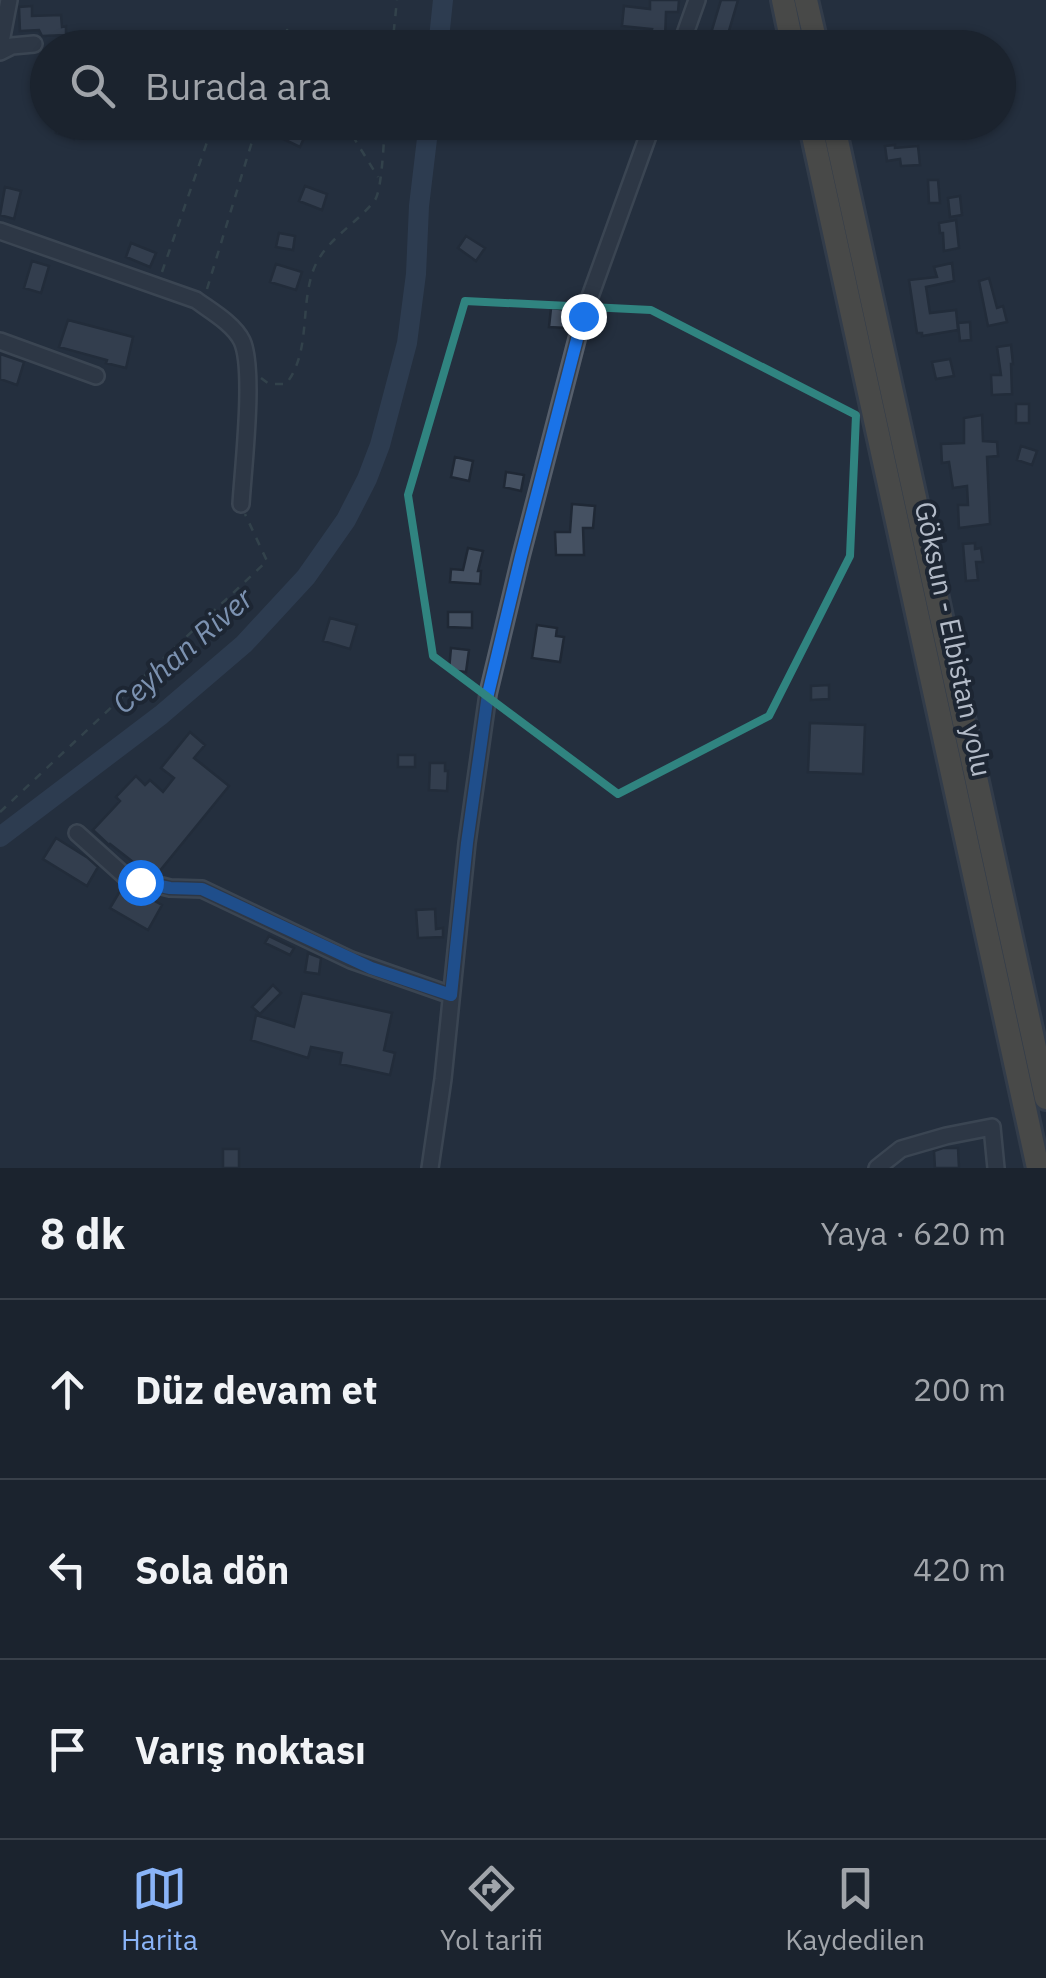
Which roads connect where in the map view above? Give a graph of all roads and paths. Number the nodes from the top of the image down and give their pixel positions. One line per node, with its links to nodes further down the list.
1 (9, 0): 11 (street)
2 (397, 0): 6 (path)
3 (697, 0): 7 (street)
4 (783, 0): 8 (highway)
5 (806, 0): 9 (highway)
6 (394, 30)
7 (686, 30)
8 (790, 30)
9 (812, 30)
10 (30, 44): 11 (street)
11 (0, 49)
12 (208, 140): 21 (path)
13 (252, 140): 22 (path)
14 (355, 140): 19 (path)
15 (383, 140): 19 (path)
16 (646, 140): 29 (street)
17 (814, 140): 34 (highway, Göksun - Elbistan yolu)
18 (837, 140): 30 (highway, Göksun - Elbistan yolu)
19 (380, 179): 24 (path)
20 (0, 231): 21 (street)
21 (158, 286): 22 (street)
22 (202, 304): 24 (street)
23 (0, 340): 25 (street)
24 (248, 367): 26 (street)
25 (96, 376)
26 (241, 504): 27 (path)
27 (0, 812)
28 (77, 833): 29 (street)
29 (451, 995): 31 (street)
30 (1046, 1098)
31 (430, 1168)
32 (877, 1168): 33 (street)
33 (996, 1168)
34 (1038, 1168)

